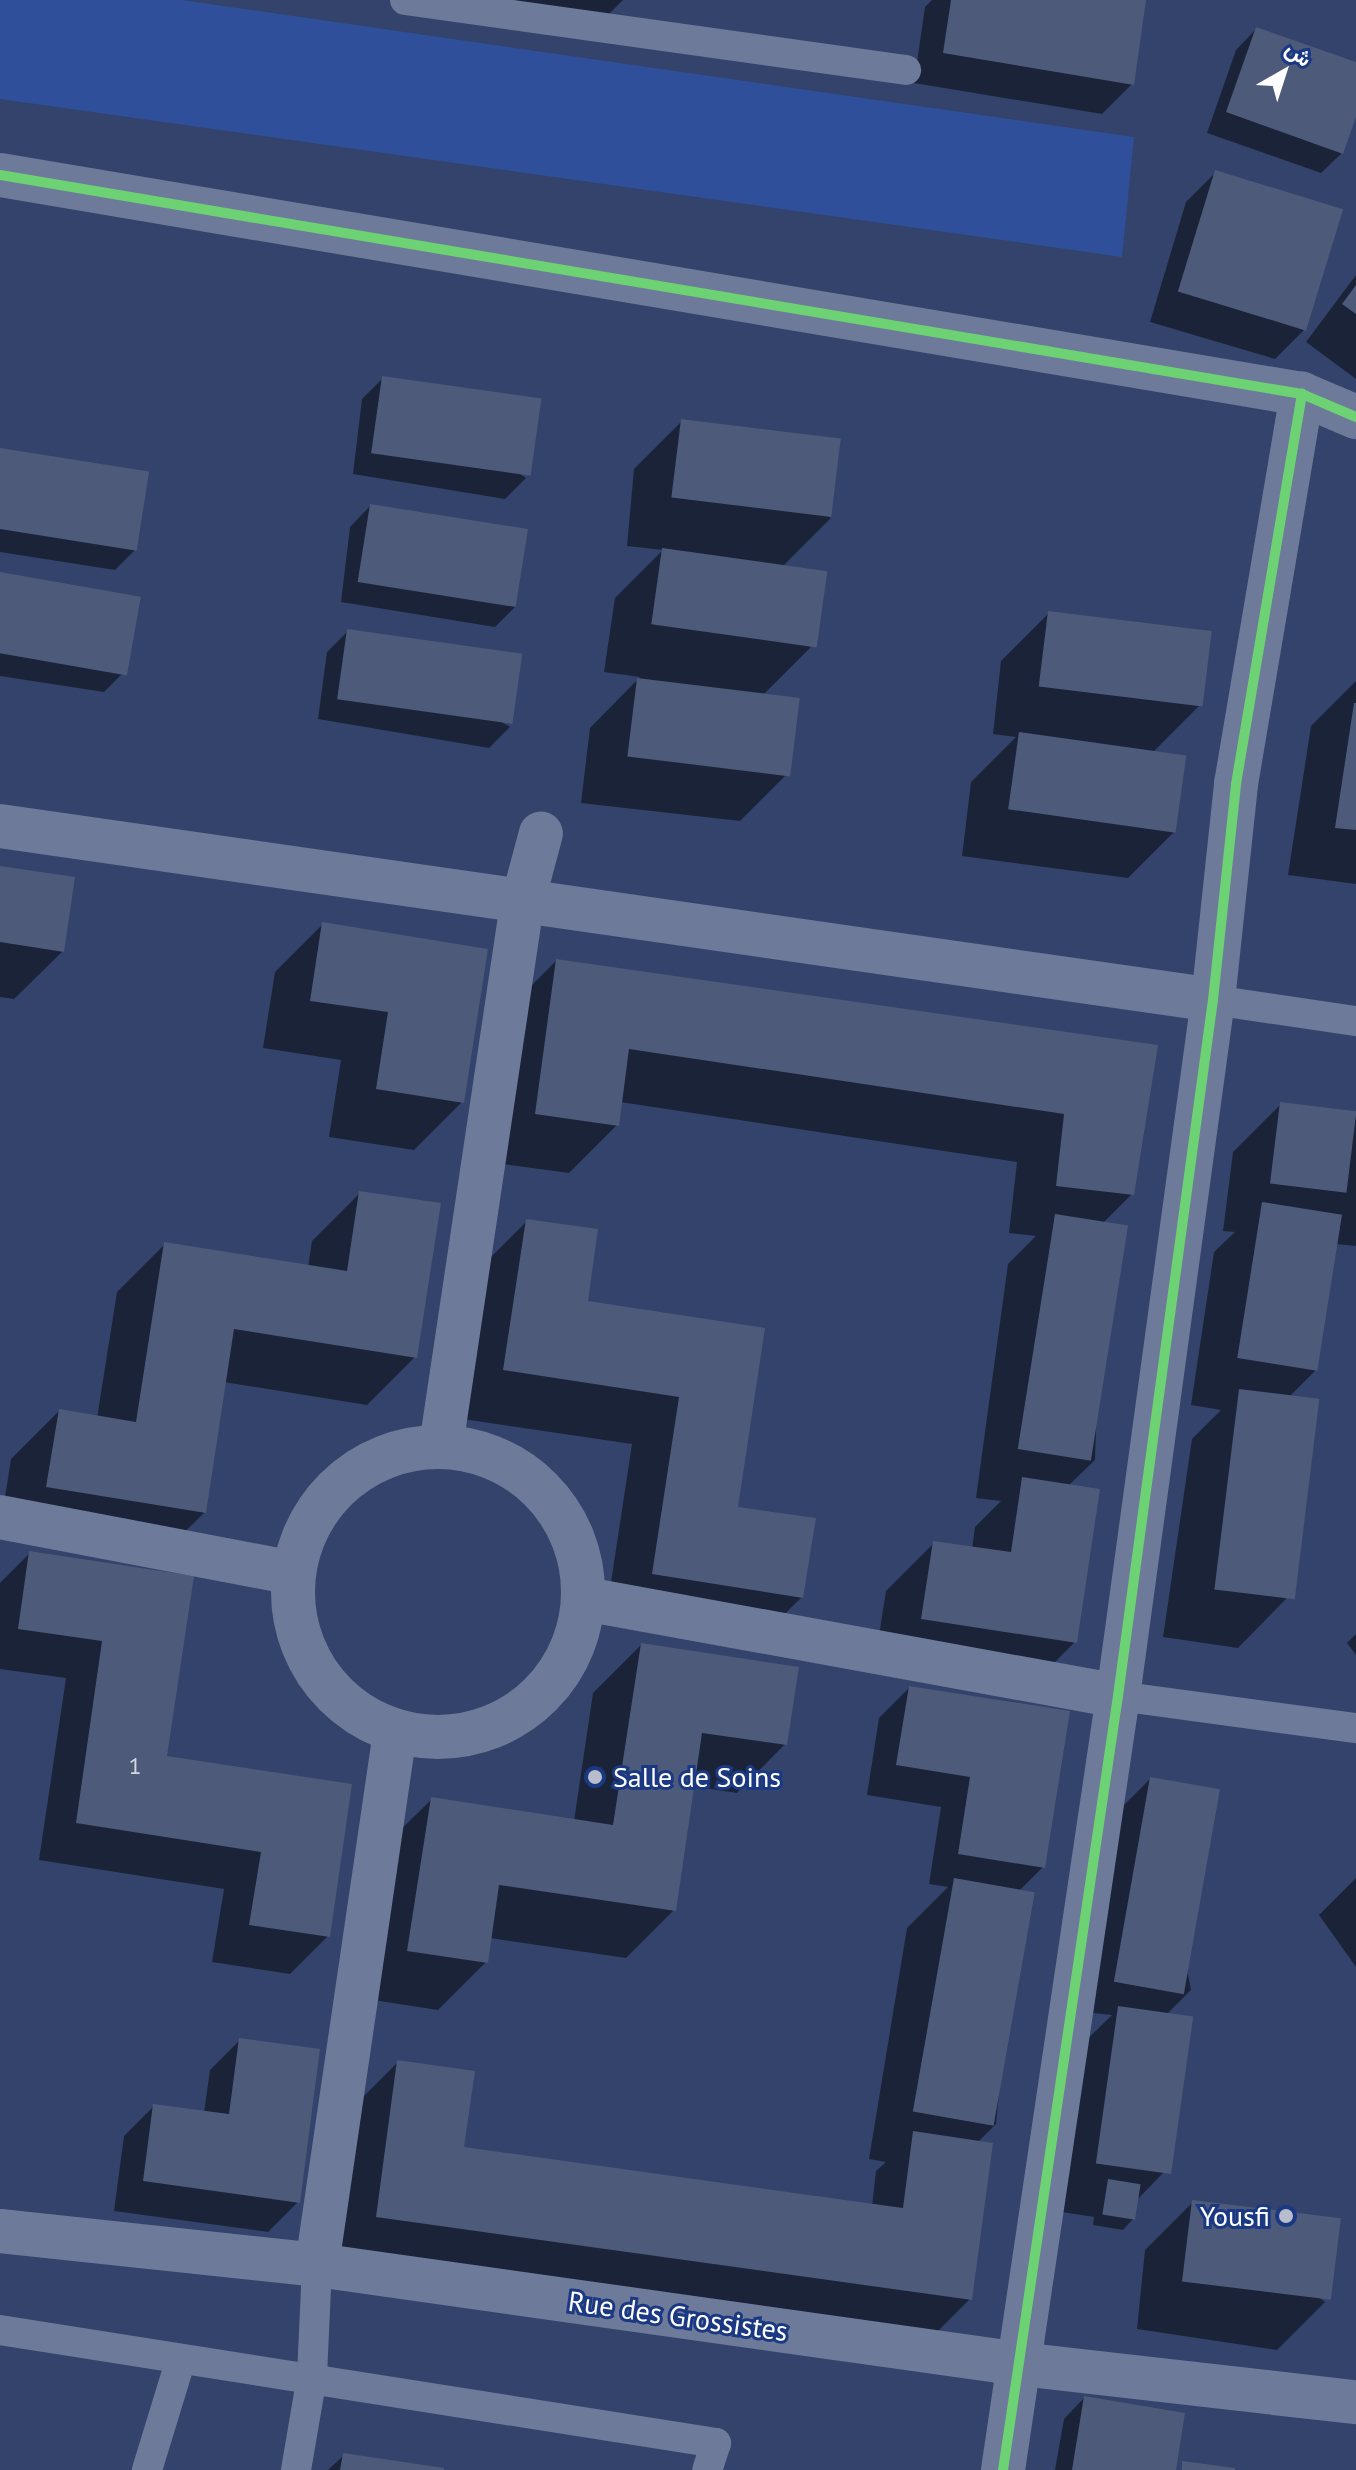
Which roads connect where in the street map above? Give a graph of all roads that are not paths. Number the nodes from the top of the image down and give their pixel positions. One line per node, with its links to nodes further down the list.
1 (405, 0): 2 (lane)
2 (906, 70)
3 (0, 175): 4 (street)
4 (1302, 394): 5 (street); 9 (street)
5 (1356, 417)
6 (0, 826): 8 (street)
7 (541, 833): 8 (street)
8 (522, 904): 9 (street); 11 (street)
9 (1213, 1000): 10 (lane); 15 (street)
10 (1356, 1021)
11 (441, 1446): 13 (street); 14 (street)
12 (0, 1517): 13 (street)
13 (293, 1573): 17 (street)
14 (585, 1599): 15 (street); 17 (street)
15 (1118, 1696): 16 (lane); 22 (street)
16 (1356, 1728)
17 (395, 1732): 19 (street)
18 (0, 2231): 19 (street, Rue des Grossistes)
19 (317, 2265): 22 (street, Rue des Grossistes); 23 (lane)
20 (0, 2330): 21 (lane)
21 (181, 2359): 23 (lane); 25 (lane)
22 (1020, 2364): 24 (street, Rue des Grossistes); 28 (street)
23 (312, 2376): 26 (lane); 27 (lane)
24 (1356, 2402)
25 (147, 2470)
26 (296, 2470)
27 (707, 2470)
28 (1003, 2470)

